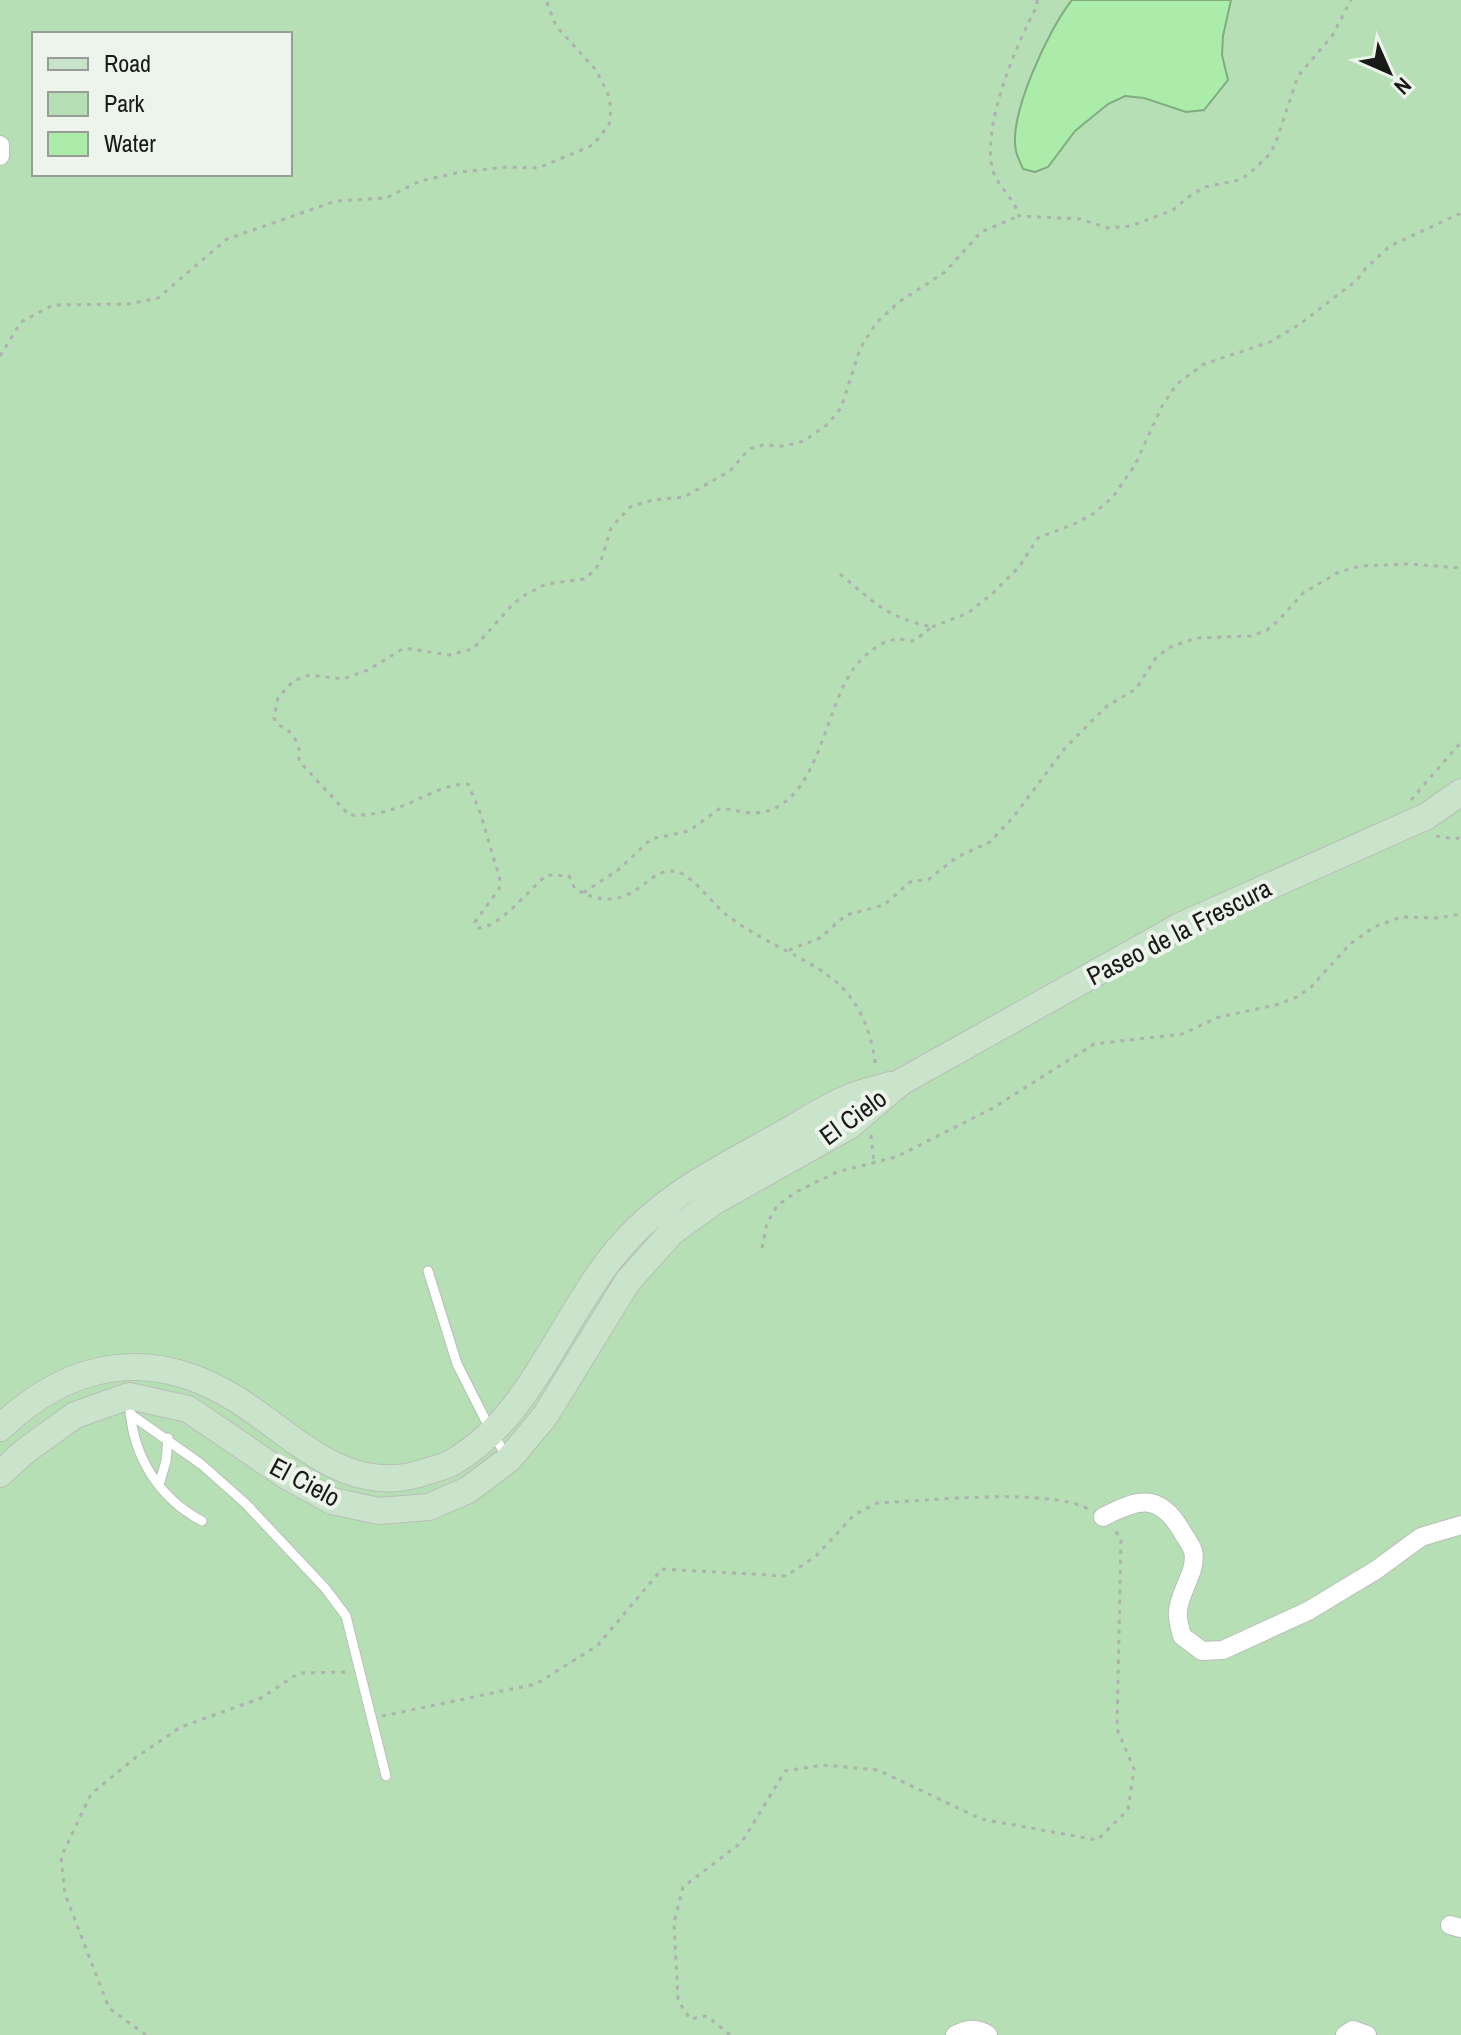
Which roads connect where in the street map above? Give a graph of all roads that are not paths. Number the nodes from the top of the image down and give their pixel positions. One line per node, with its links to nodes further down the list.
1 (0, 145): 2 (street)
2 (0, 156)
3 (1461, 792): 4 (street, Paseo de la Frescura)
4 (901, 1082): 9 (street, El Cielo); 11 (street, El Cielo)
5 (428, 1271): 9 (lane)
6 (126, 1367): 7 (lane); 8 (street, El Cielo); 9 (street, El Cielo)
7 (130, 1405): 10 (lane); 11 (street, El Cielo); 12 (street); 13 (lane)
8 (0, 1428)
9 (492, 1433): 11 (lane)
10 (168, 1438): 13 (lane); 17 (lane)
11 (509, 1459)
12 (0, 1474)
13 (159, 1485): 15 (lane)
14 (1103, 1517): 16 (street)
15 (202, 1521)
16 (1461, 1525)
17 (386, 1776)
18 (955, 2035): 19 (street)
19 (988, 2035)
20 (1345, 2035): 21 (street)
21 (1367, 2035)

